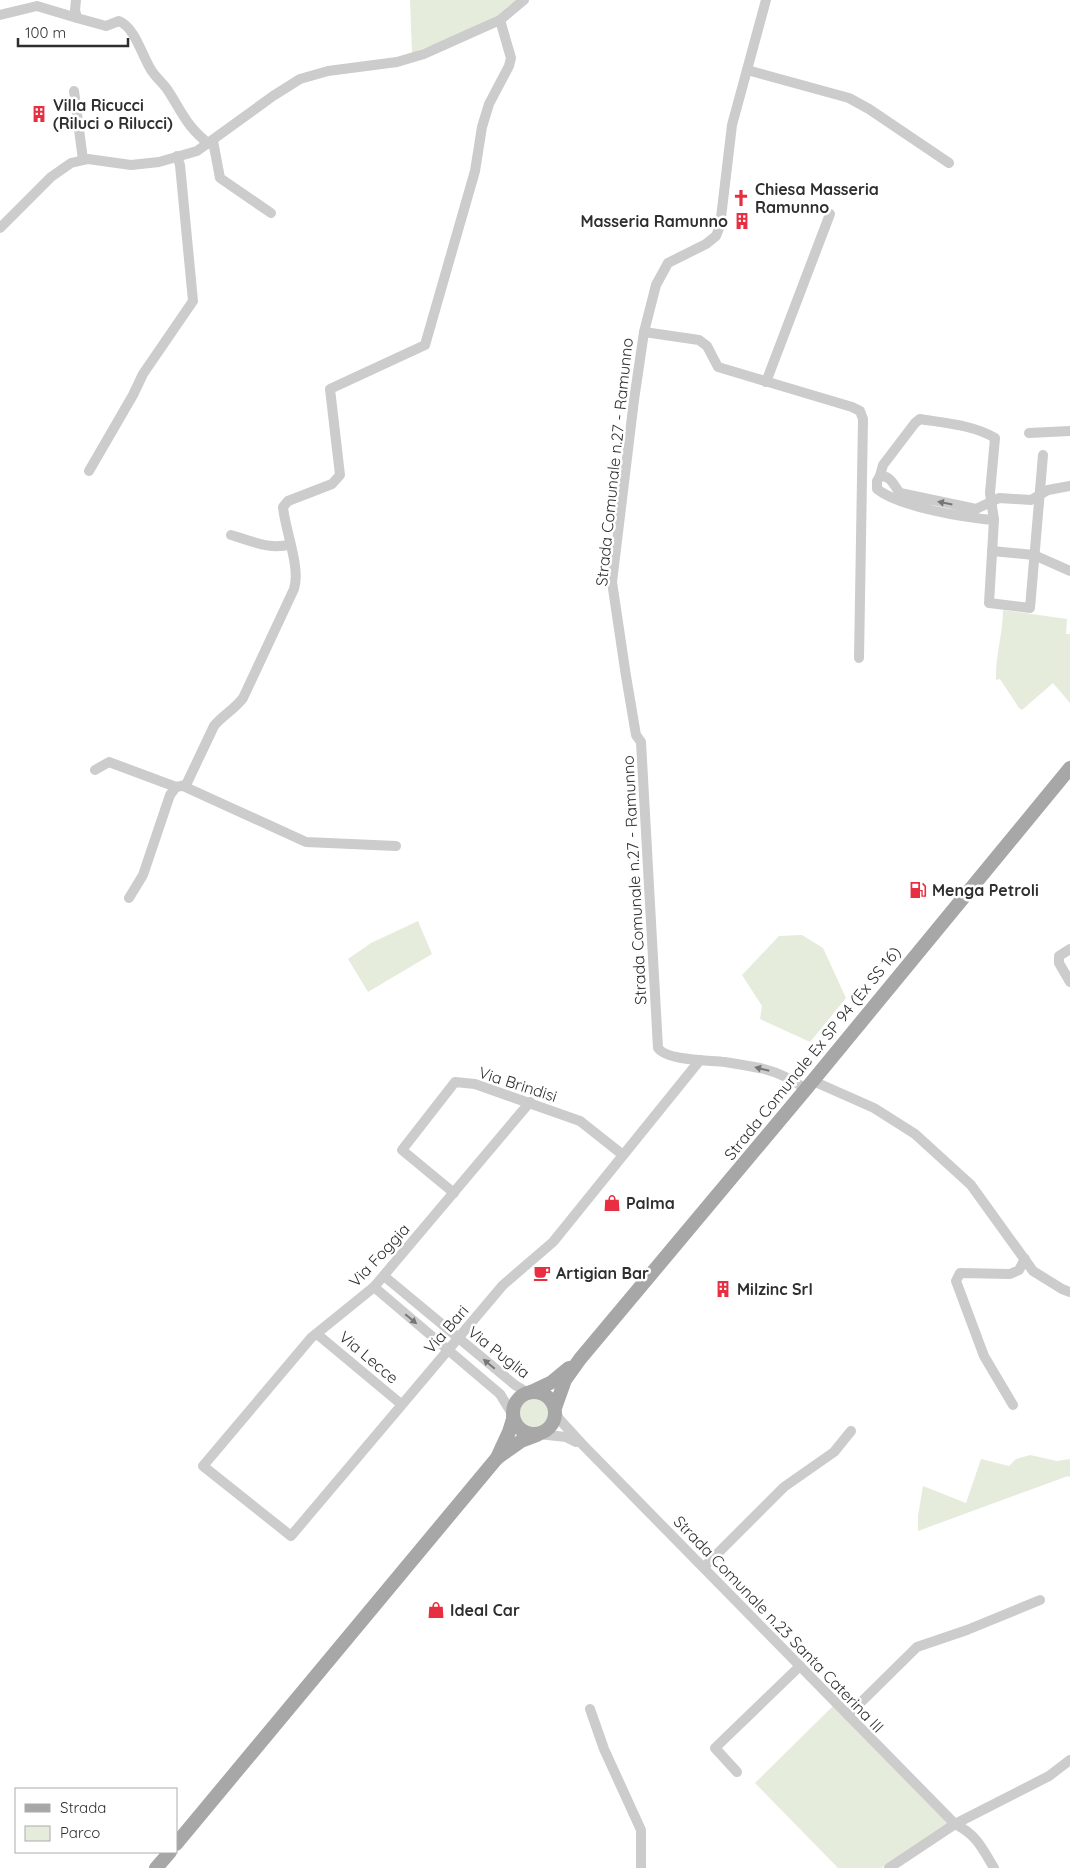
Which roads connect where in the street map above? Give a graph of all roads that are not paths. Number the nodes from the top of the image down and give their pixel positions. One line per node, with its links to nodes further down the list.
1 (76, 0): 5 (street)
2 (524, 0): 6 (street)
3 (766, 0): 7 (street, Strada Comunale n.27 - Ramunno)
4 (0, 16): 5 (street)
5 (77, 18): 9 (street)
6 (500, 20): 9 (street); 28 (street)
7 (747, 70): 12 (street); 16 (street, Strada Comunale n.27 - Ramunno)
8 (74, 91): 11 (street)
9 (211, 142): 10 (street); 13 (street)
10 (177, 156): 11 (street); 21 (street)
11 (83, 160): 15 (street)
12 (949, 162)
13 (272, 213)
14 (830, 214): 17 (street)
15 (0, 228)
16 (644, 332): 17 (street); 40 (street, Strada Comunale n.27 - Ramunno)
17 (766, 382): 32 (street)
18 (1070, 431): 19 (street)
19 (1029, 433)
20 (1043, 454): 24 (street)
21 (89, 471)
22 (880, 476): 25 (street, one-way to 22); 25 (street); 26 (street)
23 (1070, 486): 24 (street)
24 (1039, 497): 25 (street); 30 (street)
25 (992, 502): 26 (street)
26 (994, 520): 29 (street)
27 (231, 535): 28 (street)
28 (290, 544): 35 (street)
29 (992, 551): 30 (street); 30 (street)
30 (1034, 555): 31 (street)
31 (1070, 571)
32 (859, 658)
33 (1070, 768): 41 (main road, Strada Comunale Ex SP 94 (Ex SS 16))
34 (95, 770): 35 (street)
35 (179, 787): 36 (street); 37 (street)
36 (396, 846)
37 (129, 898)
38 (1070, 949): 39 (street)
39 (1070, 982)
40 (700, 1060): 41 (street, one-way to 40); 43 (street, Via Bari)
41 (810, 1085): 45 (street); 52 (main road, Strada Comunale Ex SP 94 (Ex SS 16))
42 (530, 1102): 43 (street, Via Brindisi); 44 (street, Via Foggia); 44 (street, Via Brindisi)
43 (623, 1155): 50 (street, Via Bari)
44 (454, 1194): 46 (street, Via Foggia)
45 (1025, 1259): 48 (street); 55 (street)
46 (384, 1276): 47 (street, Via Foggia); 50 (street, Via Puglia)
47 (374, 1288): 49 (street, Via Foggia); 51 (street, Via Puglia, one-way to 51)
48 (1070, 1292)
49 (317, 1334): 54 (street, Via Lecce); 62 (street, Via Foggia)
50 (458, 1338): 51 (street, Via Bari); 53 (street, Via Puglia, one-way to 50)
51 (448, 1349): 54 (street, Via Bari); 57 (street, Via Puglia)
52 (580, 1359): 53 (main road, Strada Comunale Ex SP 94 (Ex SS 16)); 56 (main road, Strada Comunale Ex SP 94 (Ex SS 16))
53 (529, 1392): 56 (main road); 57 (main road)
54 (401, 1404): 62 (street, Via Bari)
55 (1013, 1405)
56 (555, 1410): 59 (main road); 60 (street, Strada Comunale n.23 Santa Caterina III)
57 (513, 1417): 59 (main road); 61 (main road)
58 (851, 1431): 63 (street)
59 (538, 1434): 60 (street); 61 (main road)
60 (582, 1444): 63 (street, Strada Comunale n.23 Santa Caterina III)
61 (497, 1458): 71 (main road)
62 (203, 1466)
63 (704, 1567): 65 (street, Strada Comunale n.23 Santa Caterina III)
64 (1040, 1600): 67 (street)
65 (800, 1666): 67 (street, Strada Comunale n.23 Santa Caterina III); 69 (street)
66 (590, 1709): 74 (street)
67 (848, 1715): 70 (street, Strada Comunale n.23 Santa Caterina III)
68 (1070, 1760): 70 (street)
69 (737, 1772)
70 (955, 1824): 75 (street); 76 (street, Strada Comunale n.23 Santa Caterina III)
71 (178, 1842)
72 (169, 1853): 73 (main road)
73 (156, 1868)
74 (641, 1868)
75 (889, 1868)
76 (994, 1868)

